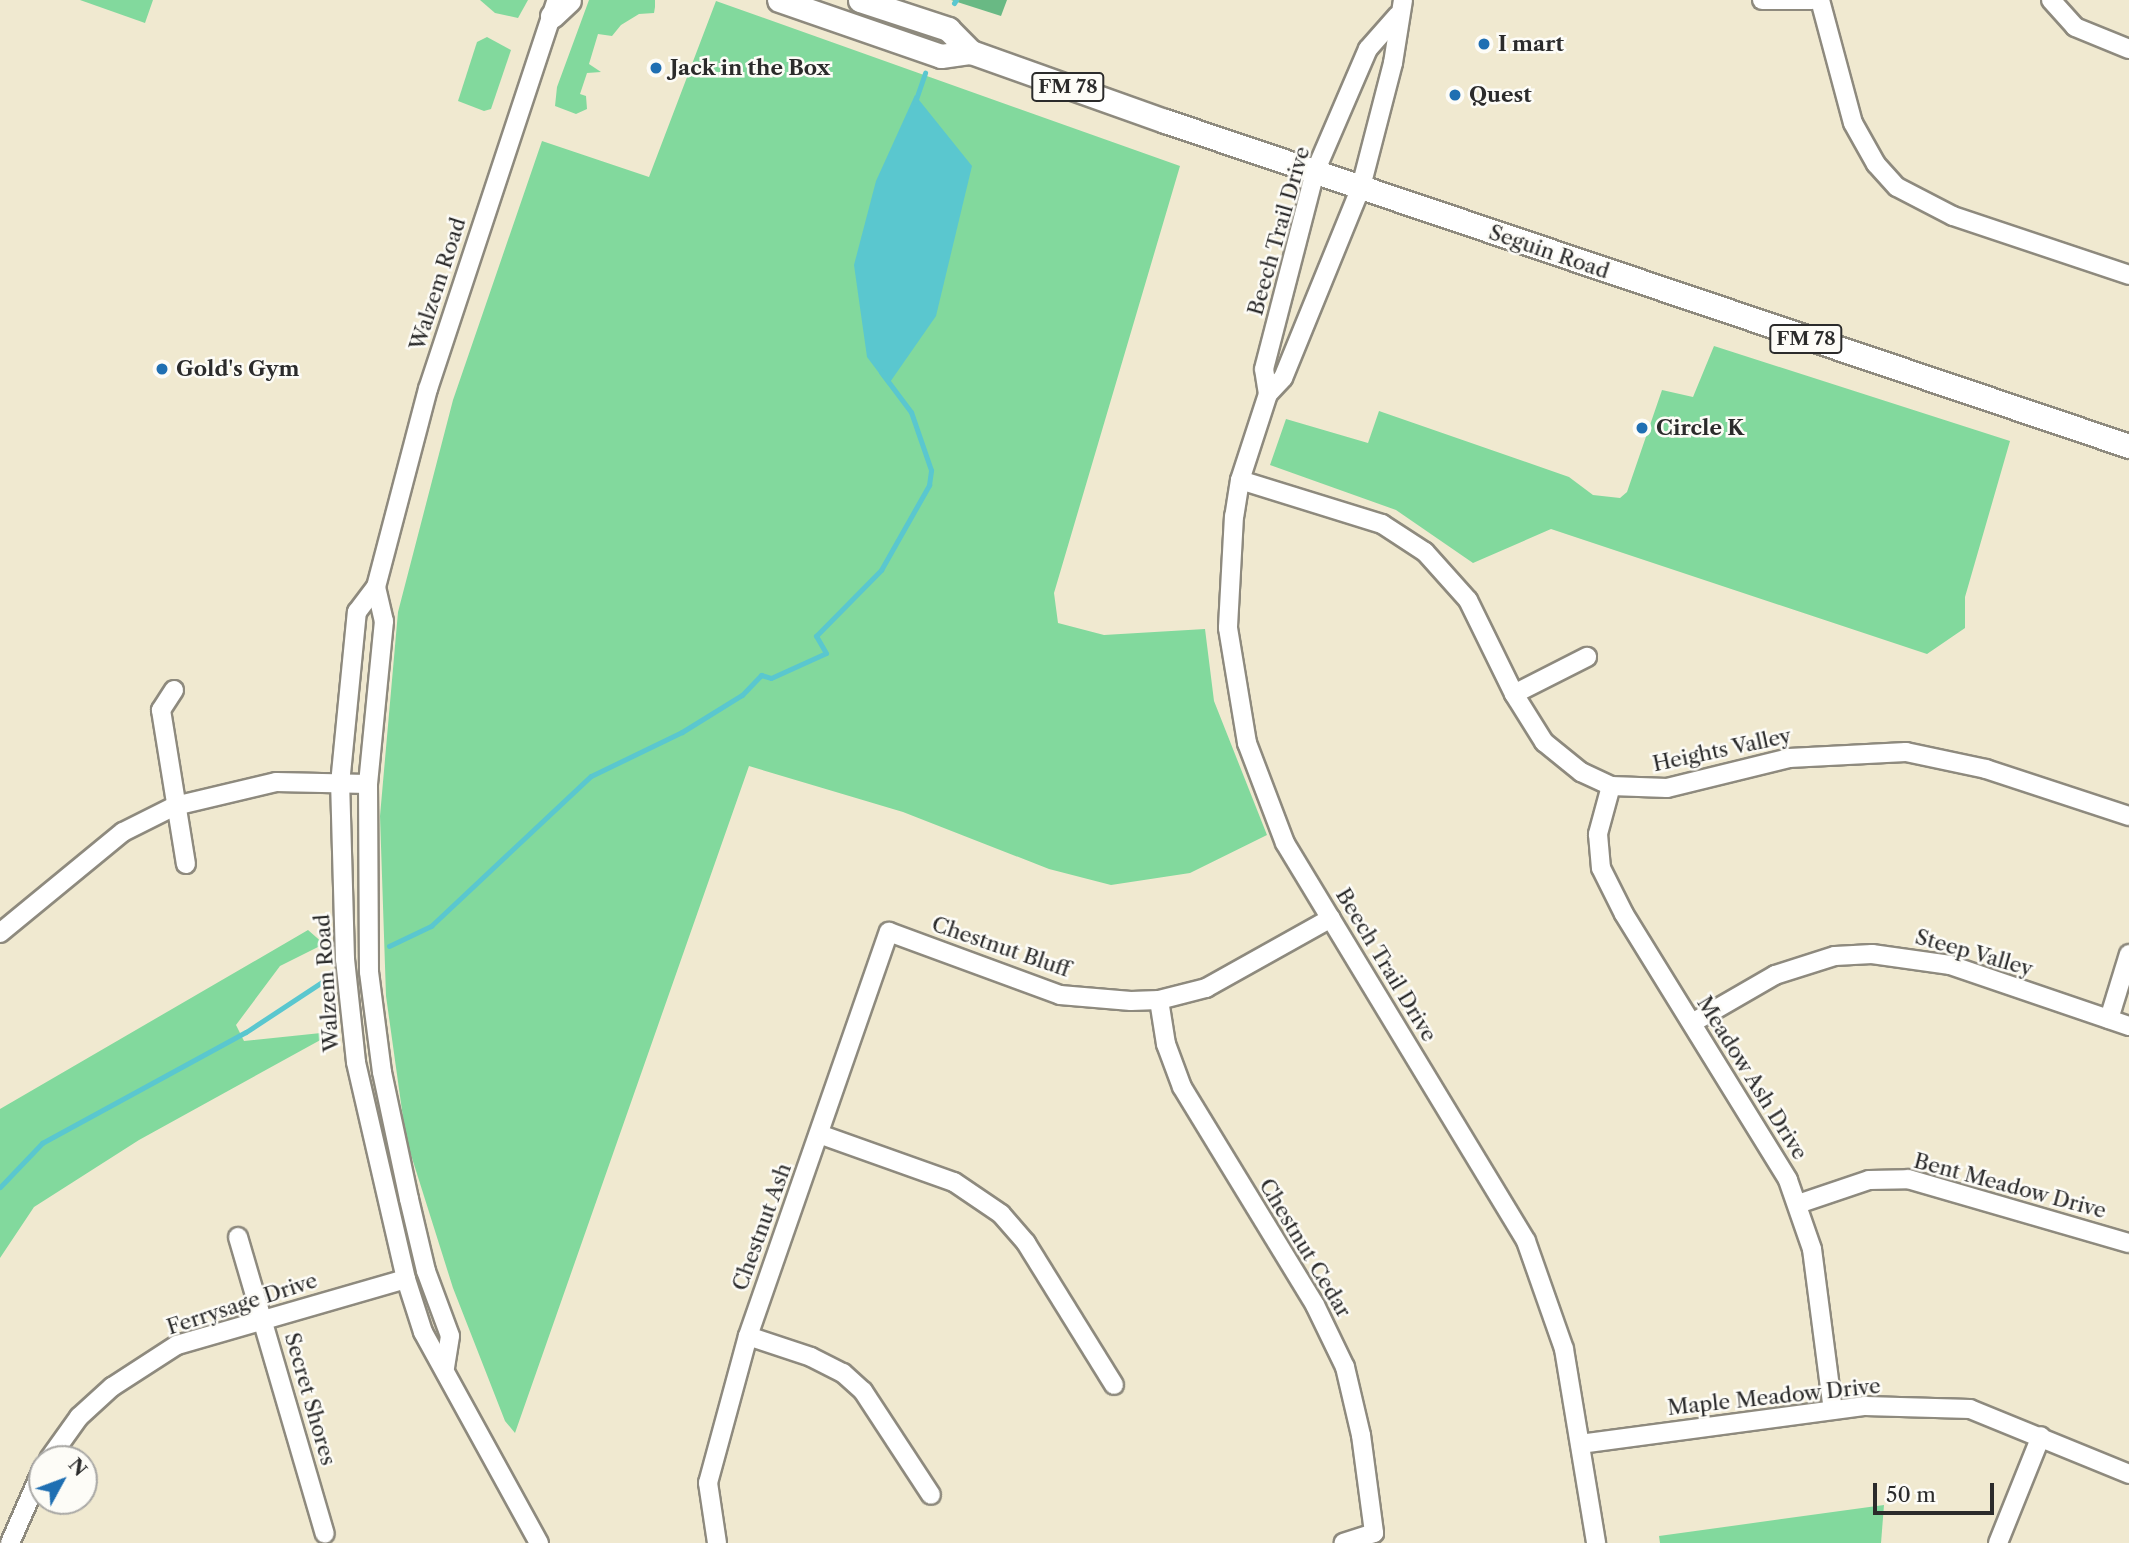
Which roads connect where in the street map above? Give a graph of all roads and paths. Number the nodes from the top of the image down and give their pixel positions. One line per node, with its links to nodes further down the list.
1 (569, 0): 8 (main road)
2 (779, 0): 11 (main road, Seguin Road / FM 78)
3 (860, 0): 11 (main road, Seguin Road / FM 78)
4 (1762, 0): 5 (street)
5 (1812, 0)
6 (1820, 0): 14 (street)
7 (2050, 0): 10 (street)
8 (552, 5): 18 (street, Walzem Road)
9 (1401, 7): 12 (street, Beech Trail Drive); 13 (street, Beech Trail Drive)
10 (2129, 49)
11 (971, 52): 12 (main road, Seguin Road / FM 78)
12 (1315, 172): 13 (main road, Seguin Road / FM 78); 15 (street, Beech Trail Drive)
13 (1362, 187): 15 (street, Beech Trail Drive); 16 (main road, Seguin Road / FM 78)
14 (2129, 275)
15 (1268, 394): 17 (street, Beech Trail Drive)
16 (2129, 446)
17 (1240, 480): 21 (street, Heights Valley); 28 (street, Beech Trail Drive)
18 (376, 587): 22 (street, Walzem Road); 23 (street, Walzem Road)
19 (1587, 657): 21 (street)
20 (174, 690): 25 (street)
21 (1514, 694): 24 (street, Heights Valley)
22 (340, 784): 23 (street); 25 (street); 40 (street, Walzem Road)
23 (368, 784): 43 (street, Walzem Road)
24 (1611, 786): 26 (street, Heights Valley); 34 (street, Meadow Ash Drive)
25 (175, 806): 27 (street); 29 (street)
26 (2129, 816)
27 (186, 864)
28 (1331, 918): 32 (street, Chestnut Bluff); 47 (street, Beech Trail Drive)
29 (1, 930)
30 (889, 932): 32 (street, Chestnut Bluff); 36 (street, Chestnut Ash)
31 (2129, 954): 33 (street)
32 (1159, 1000): 56 (street, Chestnut Cedar)
33 (2109, 1019): 34 (street, Steep Valley); 35 (street, Steep Valley)
34 (1692, 1023): 37 (street, Meadow Ash Drive)
35 (2129, 1026)
36 (819, 1134): 42 (street, Chestnut Ash); 44 (street)
37 (1798, 1204): 39 (street, Bent Meadow Drive); 45 (street, Meadow Ash Drive)
38 (238, 1237): 41 (street, Secret Shores)
39 (2129, 1242)
40 (406, 1279): 41 (street, Ferrysage Drive); 43 (street, Walzem Road)
41 (263, 1319): 48 (street, Ferrysage Drive); 52 (street, Secret Shores)
42 (748, 1336): 50 (street); 55 (street, Chestnut Ash)
43 (445, 1367): 54 (street, Walzem Road)
44 (1114, 1385)
45 (1833, 1410): 46 (street, Maple Meadow Drive); 47 (street, Maple Meadow Drive)
46 (2041, 1436): 49 (street, Maple Meadow Drive); 58 (street)
47 (1580, 1444): 57 (street, Beech Trail Drive)
48 (59, 1445)
49 (2129, 1474)
50 (931, 1495)
51 (28, 1502): 53 (street)
52 (326, 1534)
53 (10, 1543)
54 (539, 1543)
55 (716, 1543)
56 (1344, 1543)
57 (1596, 1543)
58 (1998, 1543)

